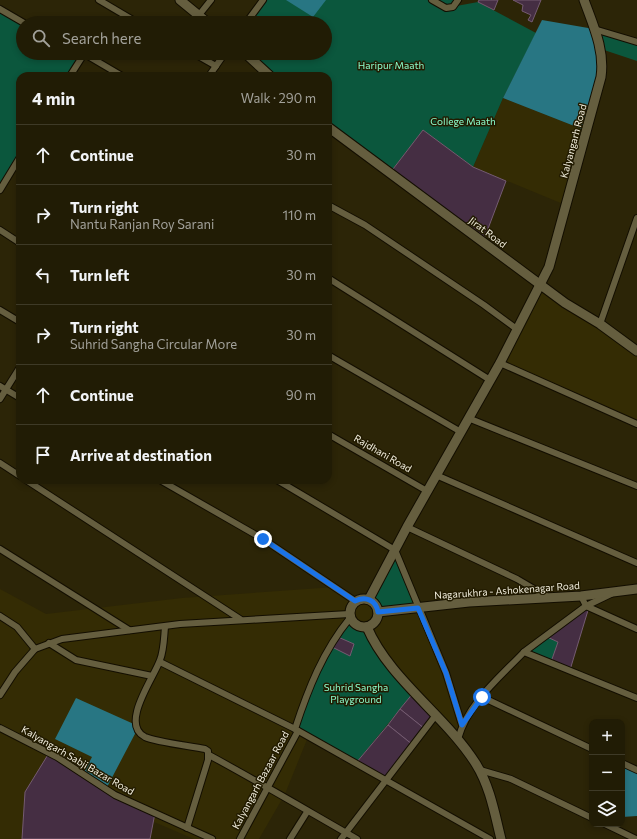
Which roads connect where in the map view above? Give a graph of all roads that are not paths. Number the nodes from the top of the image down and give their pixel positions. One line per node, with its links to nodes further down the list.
1 (99, 0): 10 (street)
2 (180, 0): 9 (main road)
3 (211, 0): 9 (street)
4 (263, 0): 11 (street)
5 (432, 0): 6 (street)
6 (458, 0)
7 (584, 0): 13 (main road, Kalyangarh Road)
8 (0, 9): 12 (street)
9 (199, 15)
10 (126, 16)
11 (251, 16)
12 (16, 18)
13 (594, 28): 14 (street); 33 (main road, Kalyangarh Road)
14 (637, 42)
15 (80, 60): 21 (street)
16 (96, 60): 22 (street)
17 (205, 60): 20 (street)
18 (220, 60): 20 (street)
19 (253, 60): 24 (main road)
20 (216, 66): 23 (street)
21 (72, 72)
22 (115, 72)
23 (212, 72)
24 (266, 72)
25 (332, 130): 33 (main road, Jirat Road)
26 (16, 168): 27 (street)
27 (0, 190)
28 (332, 207): 37 (street)
29 (637, 218): 36 (street)
30 (0, 230): 31 (street)
31 (16, 240)
32 (332, 281): 42 (street)
33 (541, 286): 36 (main road, Jirat Road); 37 (main road, Kalyangarh Road)
34 (0, 310): 35 (street)
35 (16, 320)
36 (600, 324): 38 (main road, Jirat Road)
37 (518, 330): 40 (main road, Kalyangarh Road)
38 (637, 351)
39 (332, 357): 49 (street)
40 (500, 363): 42 (main road, Kalyangarh Road); 48 (street)
41 (16, 373): 44 (street)
42 (490, 380): 47 (main road, Kalyangarh Road)
43 (0, 386): 44 (street)
44 (6, 389): 45 (street); 46 (street)
45 (16, 395)
46 (0, 399)
47 (468, 418): 49 (main road, Kalyangarh Road); 57 (street)
48 (637, 424)
49 (461, 432): 53 (main road, Kalyangarh Road)
50 (332, 436): 58 (street, Rajdhani Road)
51 (0, 463): 52 (street)
52 (16, 473)
53 (436, 475): 58 (main road, Kalyangarh Road); 62 (street)
54 (32, 484): 74 (street)
55 (167, 484): 68 (street)
56 (284, 484): 61 (street)
57 (637, 486)
58 (427, 491): 59 (main road, Kalyangarh Road)
59 (407, 527): 61 (main road, Kalyangarh Road); 65 (street)
60 (0, 549): 78 (street)
61 (395, 550): 67 (main road, Kalyangarh Road); 70 (street)
62 (637, 563)
63 (637, 589): 64 (main road, Nagarukhra - Ashokenagar Road)
64 (619, 590): 66 (main road, Nagarukhra - Ashokenagar Road); 69 (street)
65 (546, 596): 66 (main road, Nagarukhra - Ashokenagar Road); 70 (main road, Nagarukhra - Ashokenagar Road)
66 (580, 596): 69 (street)
67 (369, 599): 68 (main road); 71 (main road)
68 (355, 601): 73 (main road)
69 (586, 606): 77 (street); 81 (street)
70 (418, 608): 71 (main road, Nagarukhra - Ashokenagar Road); 88 (street)
71 (378, 612): 76 (main road)
72 (0, 616): 80 (street)
73 (350, 616): 74 (street); 76 (main road); 90 (street, Kalyangarh Bazaar Road)
74 (240, 619): 75 (street)
75 (166, 627): 78 (street); 82 (street)
76 (367, 627): 87 (main road)
77 (637, 629)
78 (129, 630): 79 (street)
79 (49, 643): 80 (street); 83 (street)
80 (35, 649): 84 (street)
81 (524, 652): 85 (street); 86 (street)
82 (160, 662): 83 (street); 90 (street)
83 (152, 676): 93 (street)
84 (1, 692)
85 (482, 697): 88 (street); 92 (street)
86 (637, 698)
87 (436, 716): 91 (main road); 97 (street)
88 (462, 725): 91 (street)
89 (0, 728): 102 (street, Kalyangarh Sabji Bazar Road)
90 (296, 730): 97 (street); 98 (street, Kalyangarh Bazaar Road)
91 (458, 739): 95 (main road)
92 (589, 748)
93 (209, 755): 98 (street); 102 (street)
94 (625, 764): 96 (street)
95 (480, 770): 100 (street); 110 (main road)
96 (637, 770)
97 (386, 779): 103 (street); 109 (street)
98 (268, 787): 99 (street); 105 (street, Kalyangarh Bazaar Road)
99 (307, 812): 103 (street); 106 (street)
100 (589, 817)
101 (611, 827): 111 (street)
102 (187, 828): 104 (street, Kalyangarh Sabji Bazar Road)
103 (346, 832): 107 (street); 108 (street)
104 (212, 839)
105 (240, 839)
106 (290, 839)
107 (340, 839)
108 (357, 839)
109 (490, 839)
110 (501, 839)
111 (636, 839)

